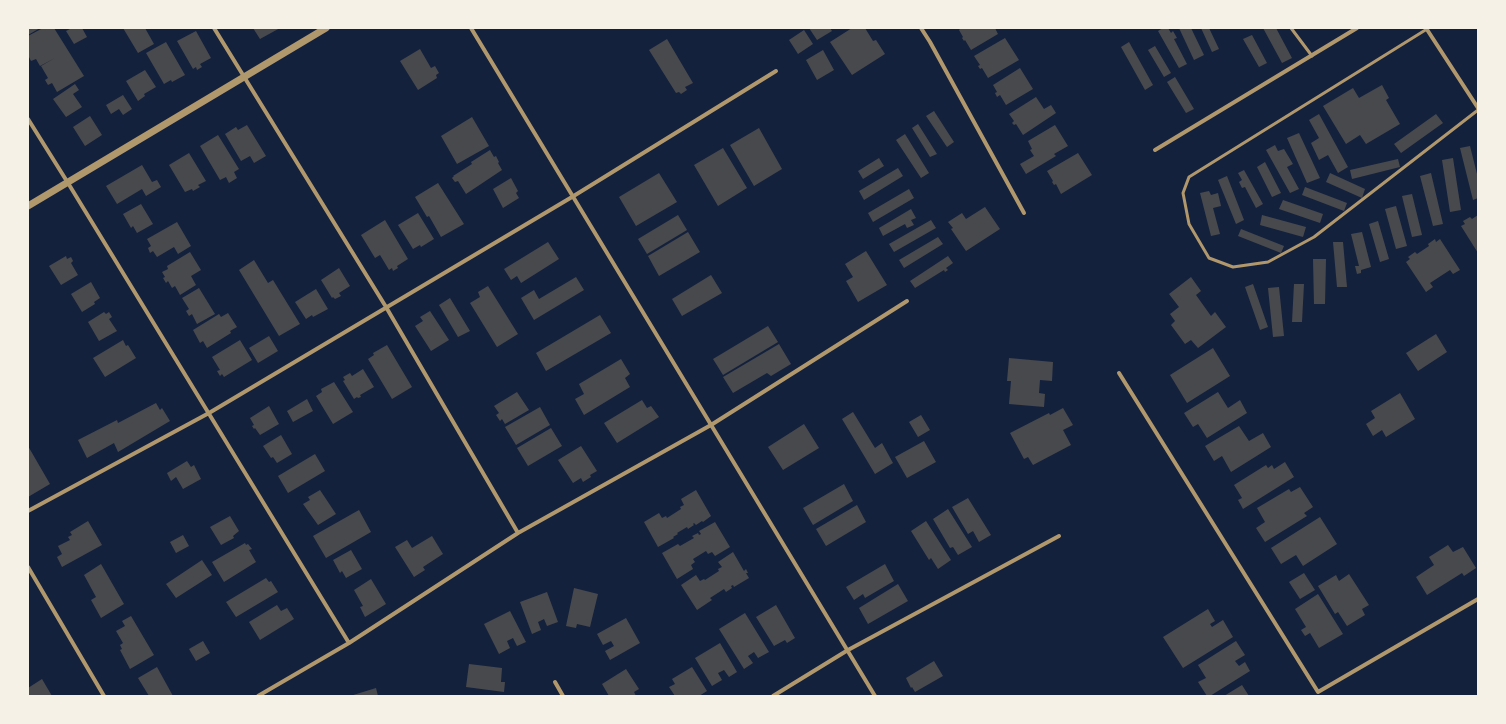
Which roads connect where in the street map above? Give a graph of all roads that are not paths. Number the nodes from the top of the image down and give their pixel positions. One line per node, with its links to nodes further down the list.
1 (214, 28): 10 (street)
2 (326, 28): 10 (street)
3 (470, 28): 15 (street)
4 (921, 28): 17 (street)
5 (1290, 28): 8 (lane)
6 (1357, 28): 8 (street)
7 (1427, 28): 11 (street); 11 (lane)
8 (1312, 56): 13 (street)
9 (776, 71): 15 (street)
10 (244, 77): 14 (street); 19 (street)
11 (1478, 109)
12 (28, 119): 14 (street)
13 (1155, 150)
14 (68, 183): 16 (street); 21 (street)
15 (572, 197): 19 (street); 22 (street)
16 (28, 206)
17 (1024, 213)
18 (907, 301): 22 (street)
19 (386, 308): 21 (street); 24 (street)
20 (1119, 373): 27 (street)
21 (209, 412): 23 (street); 28 (street)
22 (711, 425): 24 (street); 29 (street)
23 (28, 511)
24 (518, 533): 28 (street)
25 (1059, 536): 29 (street)
26 (28, 567): 31 (street)
27 (1478, 600)
28 (349, 643): 32 (street)
29 (848, 650): 34 (street); 35 (street)
30 (555, 682): 33 (street)
31 (104, 696)
32 (258, 696)
33 (563, 696)
34 (773, 696)
35 (875, 696)

